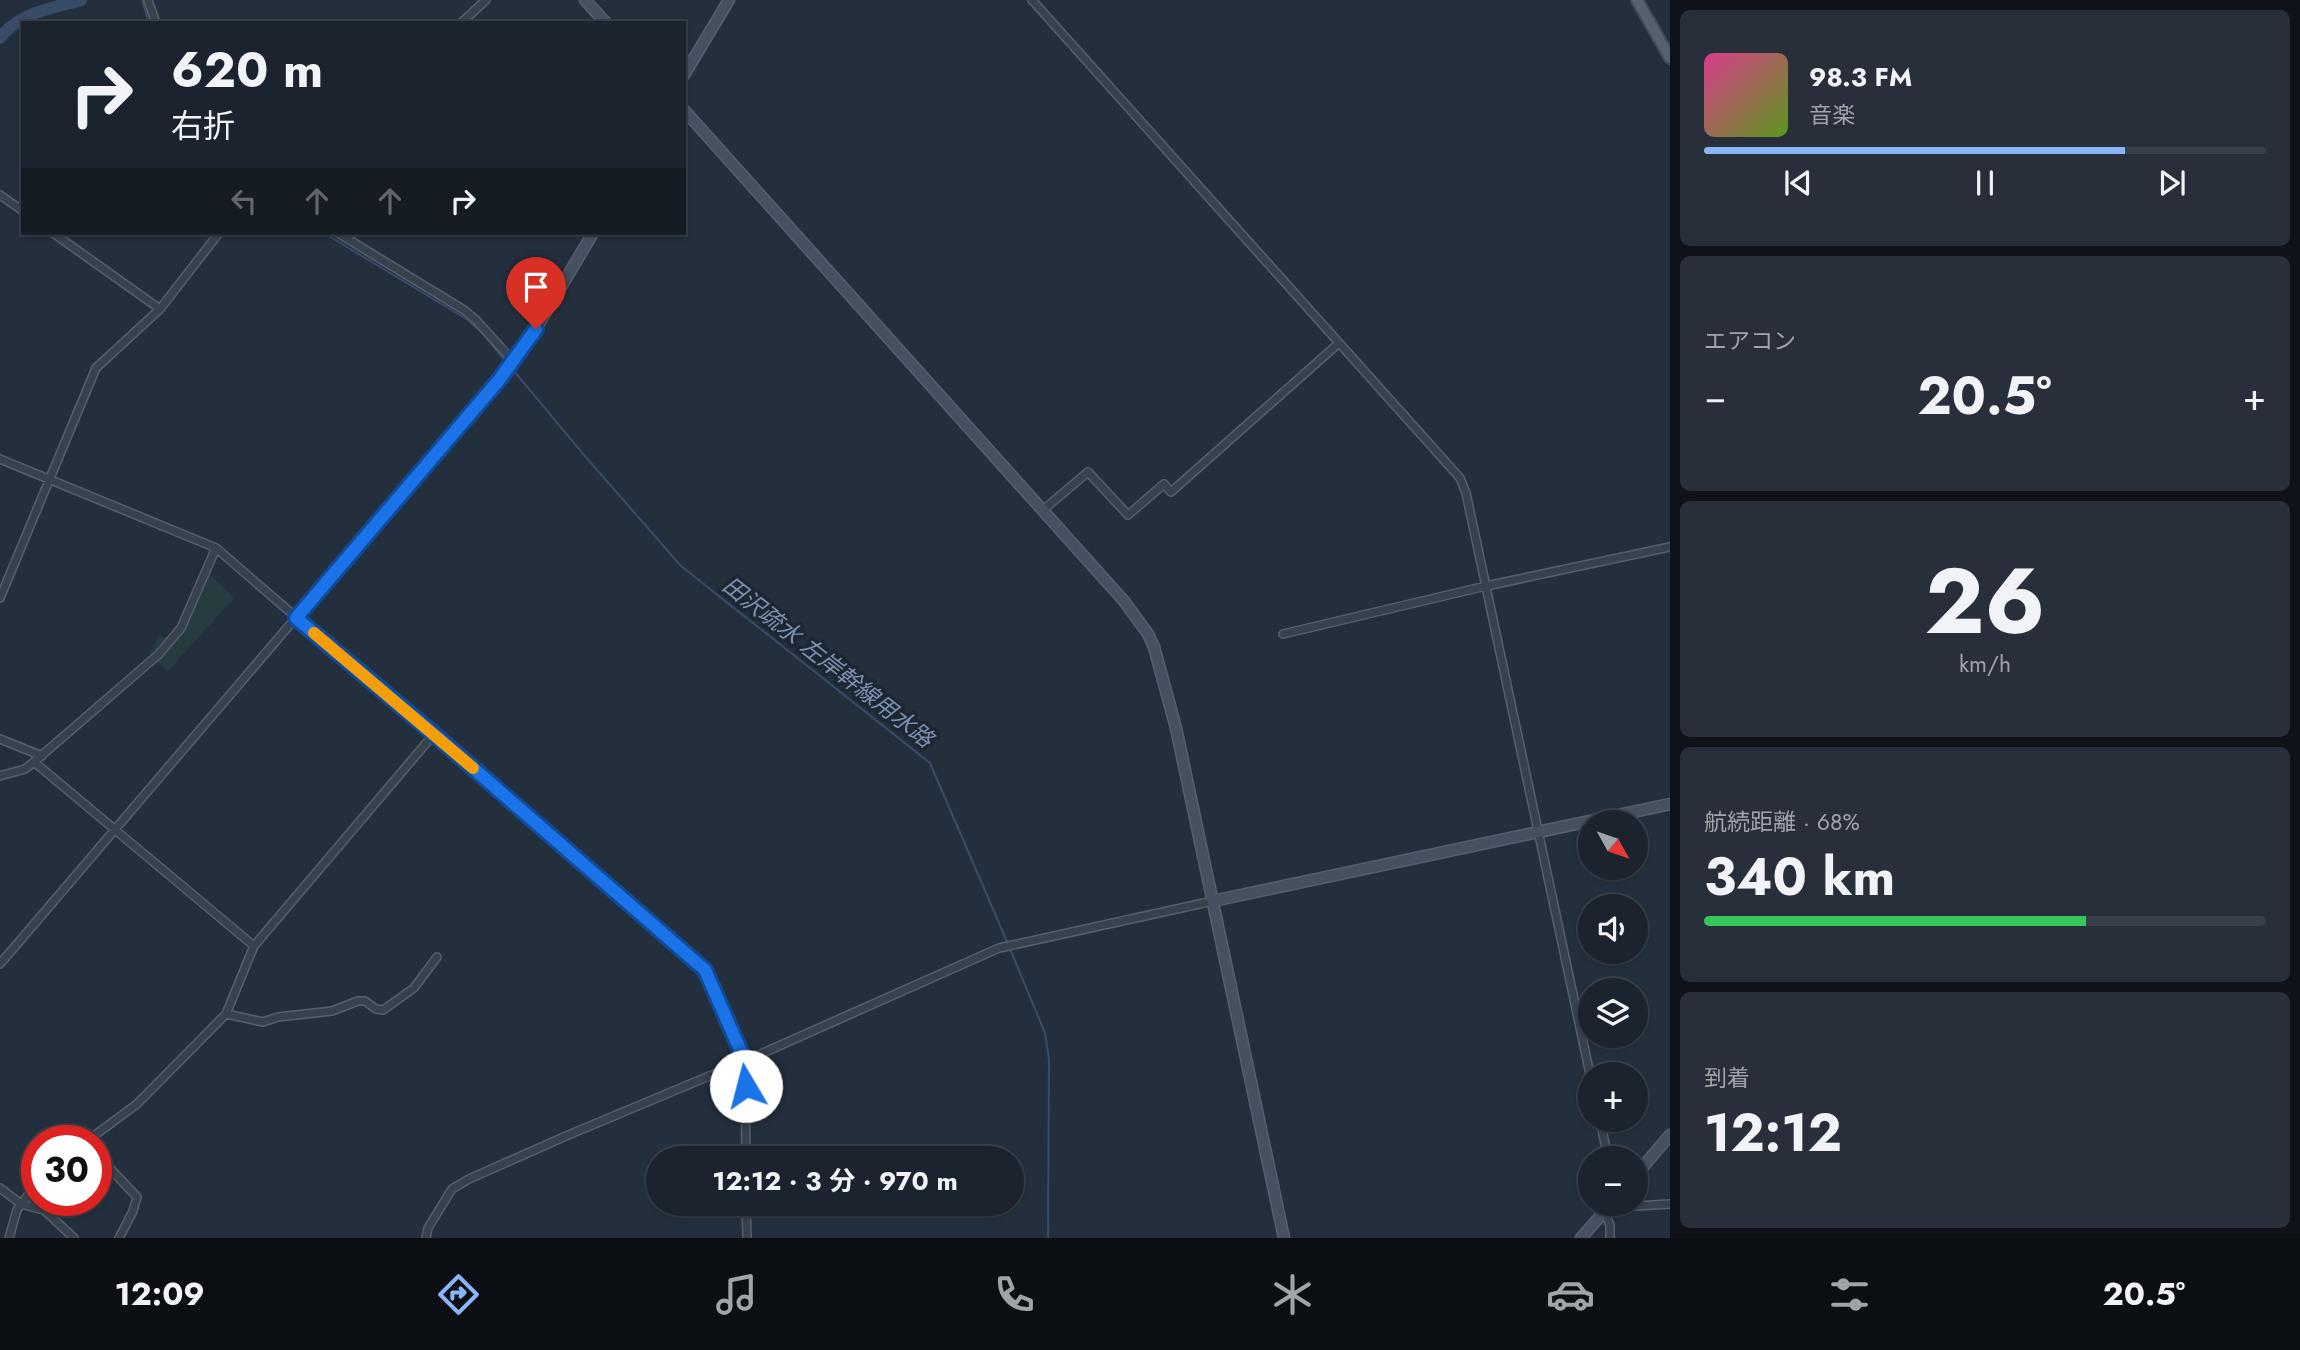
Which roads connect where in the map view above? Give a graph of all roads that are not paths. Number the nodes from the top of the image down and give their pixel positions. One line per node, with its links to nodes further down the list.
1 (148, 0): 7 (street)
2 (486, 0): 8 (street)
3 (585, 0): 9 (street)
4 (729, 0): 11 (street)
5 (1032, 0): 20 (street)
6 (1637, 0): 10 (main road)
7 (155, 21)
8 (463, 21)
9 (604, 21)
10 (1670, 58)
11 (686, 72)
12 (686, 112): 25 (street)
13 (0, 195): 14 (street)
14 (21, 210)
15 (56, 235): 19 (street)
16 (217, 235): 19 (street)
17 (341, 235): 21 (street)
18 (592, 235): 21 (street)
19 (160, 309): 24 (street)
20 (1339, 343): 25 (street); 28 (street)
21 (514, 362): 22 (street)
22 (499, 380): 30 (street)
23 (0, 459): 24 (street)
24 (50, 479): 27 (street); 29 (street)
25 (1043, 510): 40 (street)
26 (1670, 547): 28 (street)
27 (216, 548): 30 (street); 34 (street)
28 (1486, 586): 31 (street); 39 (street)
29 (0, 598)
30 (296, 618): 32 (street); 38 (street)
31 (1283, 634)
32 (434, 734): 41 (street); 45 (street)
33 (0, 739): 34 (street)
34 (42, 756): 35 (street)
35 (34, 762): 36 (street); 38 (street)
36 (0, 776)
37 (1670, 804): 39 (street)
38 (114, 831): 41 (street); 43 (street)
39 (1538, 832): 40 (street); 46 (street)
40 (1213, 901): 45 (street); 65 (street)
41 (254, 946): 44 (street)
42 (437, 957): 44 (street)
43 (0, 964)
44 (226, 1014): 47 (street)
45 (745, 1061): 49 (street); 63 (street)
46 (1587, 1062)
47 (109, 1125)
48 (1670, 1136): 50 (street)
49 (746, 1146)
50 (1648, 1161)
51 (112, 1170): 62 (street)
52 (0, 1188): 54 (street)
53 (1670, 1204): 55 (street)
54 (21, 1205): 60 (street)
55 (1648, 1205)
56 (50, 1216): 61 (street)
57 (746, 1216): 64 (street)
58 (1601, 1216): 66 (street)
59 (1610, 1216): 67 (street)
60 (9, 1238)
61 (74, 1238)
62 (119, 1238)
63 (426, 1238)
64 (747, 1238)
65 (1284, 1238)
66 (1581, 1238)
67 (1610, 1238)

